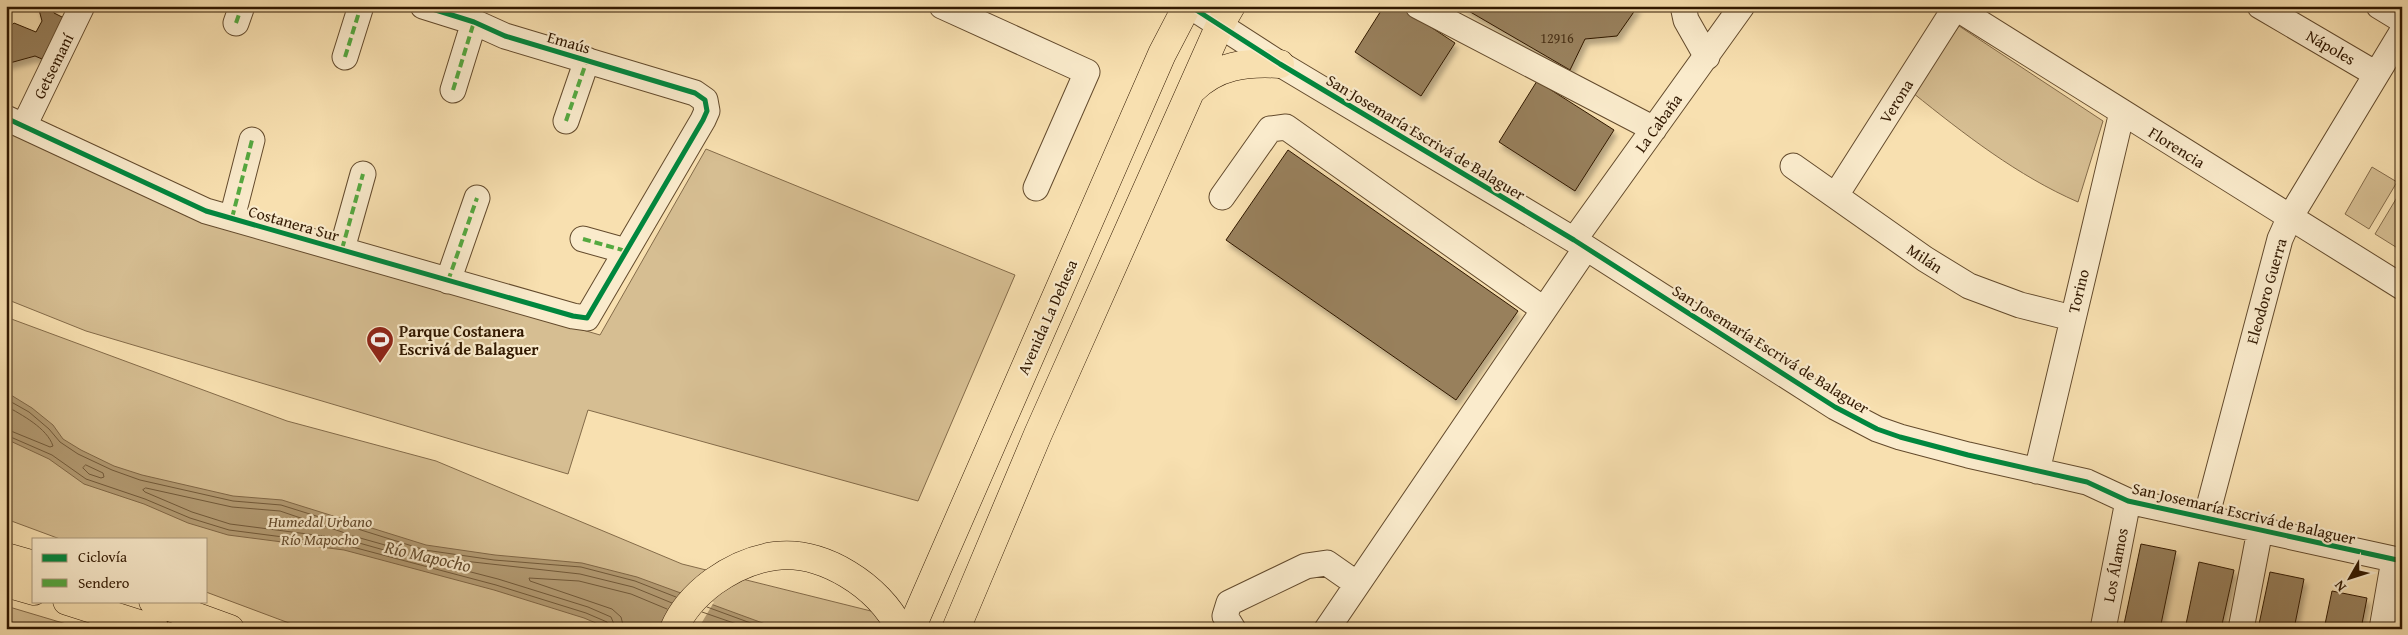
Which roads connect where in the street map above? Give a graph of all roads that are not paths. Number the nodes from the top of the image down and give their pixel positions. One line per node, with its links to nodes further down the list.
1 (82, 6): 26 (street, Getsemaní)
2 (361, 6): 17 (street)
3 (423, 6): 15 (street, Emaús)
4 (942, 6): 12 (street)
5 (1188, 6): 13 (street, San Josemaría Escrivá de Balaguer); 62 (main road, Avenida La Dehesa)
6 (1418, 6): 27 (street)
7 (1683, 6): 18 (street)
8 (1742, 6): 18 (street, La Cabaña)
9 (2260, 6): 21 (street, Nápoles)
10 (2379, 6): 14 (street)
11 (1954, 7): 24 (street, Florencia); 32 (street, Verona)
12 (986, 16): 31 (street)
13 (1226, 16): 20 (street, San Josemaría Escrivá de Balaguer); 23 (main road)
14 (2402, 20)
15 (474, 22): 19 (street, Emaús); 22 (street)
16 (2402, 32): 21 (street, Eleodoro Guerra)
17 (345, 57)
18 (1707, 57): 27 (street, La Cabaña)
19 (588, 60): 25 (street); 40 (street, Emaús)
20 (1280, 64): 23 (main road); 38 (street, San Josemaría Escrivá de Balaguer)
21 (2376, 74): 36 (street, Eleodoro Guerra)
22 (453, 90)
23 (1191, 91): 57 (main road)
24 (2122, 112): 36 (street, Florencia); 44 (street, Torino)
25 (566, 121)
26 (15, 122): 35 (street, Costanera Sur)
27 (1654, 128): 38 (street, La Cabaña)
28 (252, 140): 35 (street)
29 (1793, 166): 32 (street, Milán)
30 (364, 174): 39 (street)
31 (1036, 188)
32 (1836, 195): 44 (street, Milán)
33 (1222, 197): 43 (street)
34 (477, 198): 41 (street)
35 (232, 218): 39 (street, Costanera Sur)
36 (2289, 218): 42 (street, Florencia); 47 (street, Eleodoro Guerra)
37 (583, 239): 40 (street)
38 (1580, 244): 43 (street, La Cabaña); 45 (street, San Josemaría Escrivá de Balaguer)
39 (342, 249): 41 (street, Costanera Sur)
40 (626, 251): 41 (street, Costanera Sur)
41 (448, 281)
42 (2402, 288)
43 (1543, 309): 53 (street, La Cabaña)
44 (2072, 318): 45 (street, Torino)
45 (2037, 471): 46 (street, San Josemaría Escrivá de Balaguer)
46 (2128, 500): 47 (street, San Josemaría Escrivá de Balaguer); 65 (street, Los Álamos)
47 (2206, 518): 48 (street, San Josemaría Escrivá de Balaguer)
48 (2260, 530): 50 (street, San Josemaría Escrivá de Balaguer); 66 (street)
49 (6, 557): 51 (main road)
50 (2398, 560): 67 (street)
51 (32, 564)
52 (6, 582): 54 (main road)
53 (1357, 584): 63 (street); 64 (street, La Cabaña)
54 (32, 590)
55 (70, 602): 58 (main road)
56 (156, 602): 59 (main road)
57 (961, 618)
58 (155, 629)
59 (230, 629)
60 (674, 629): 61 (main road)
61 (900, 629)
62 (911, 629)
63 (1233, 629)
64 (1326, 629)
65 (2103, 629)
66 (2241, 629)
67 (2382, 629)

